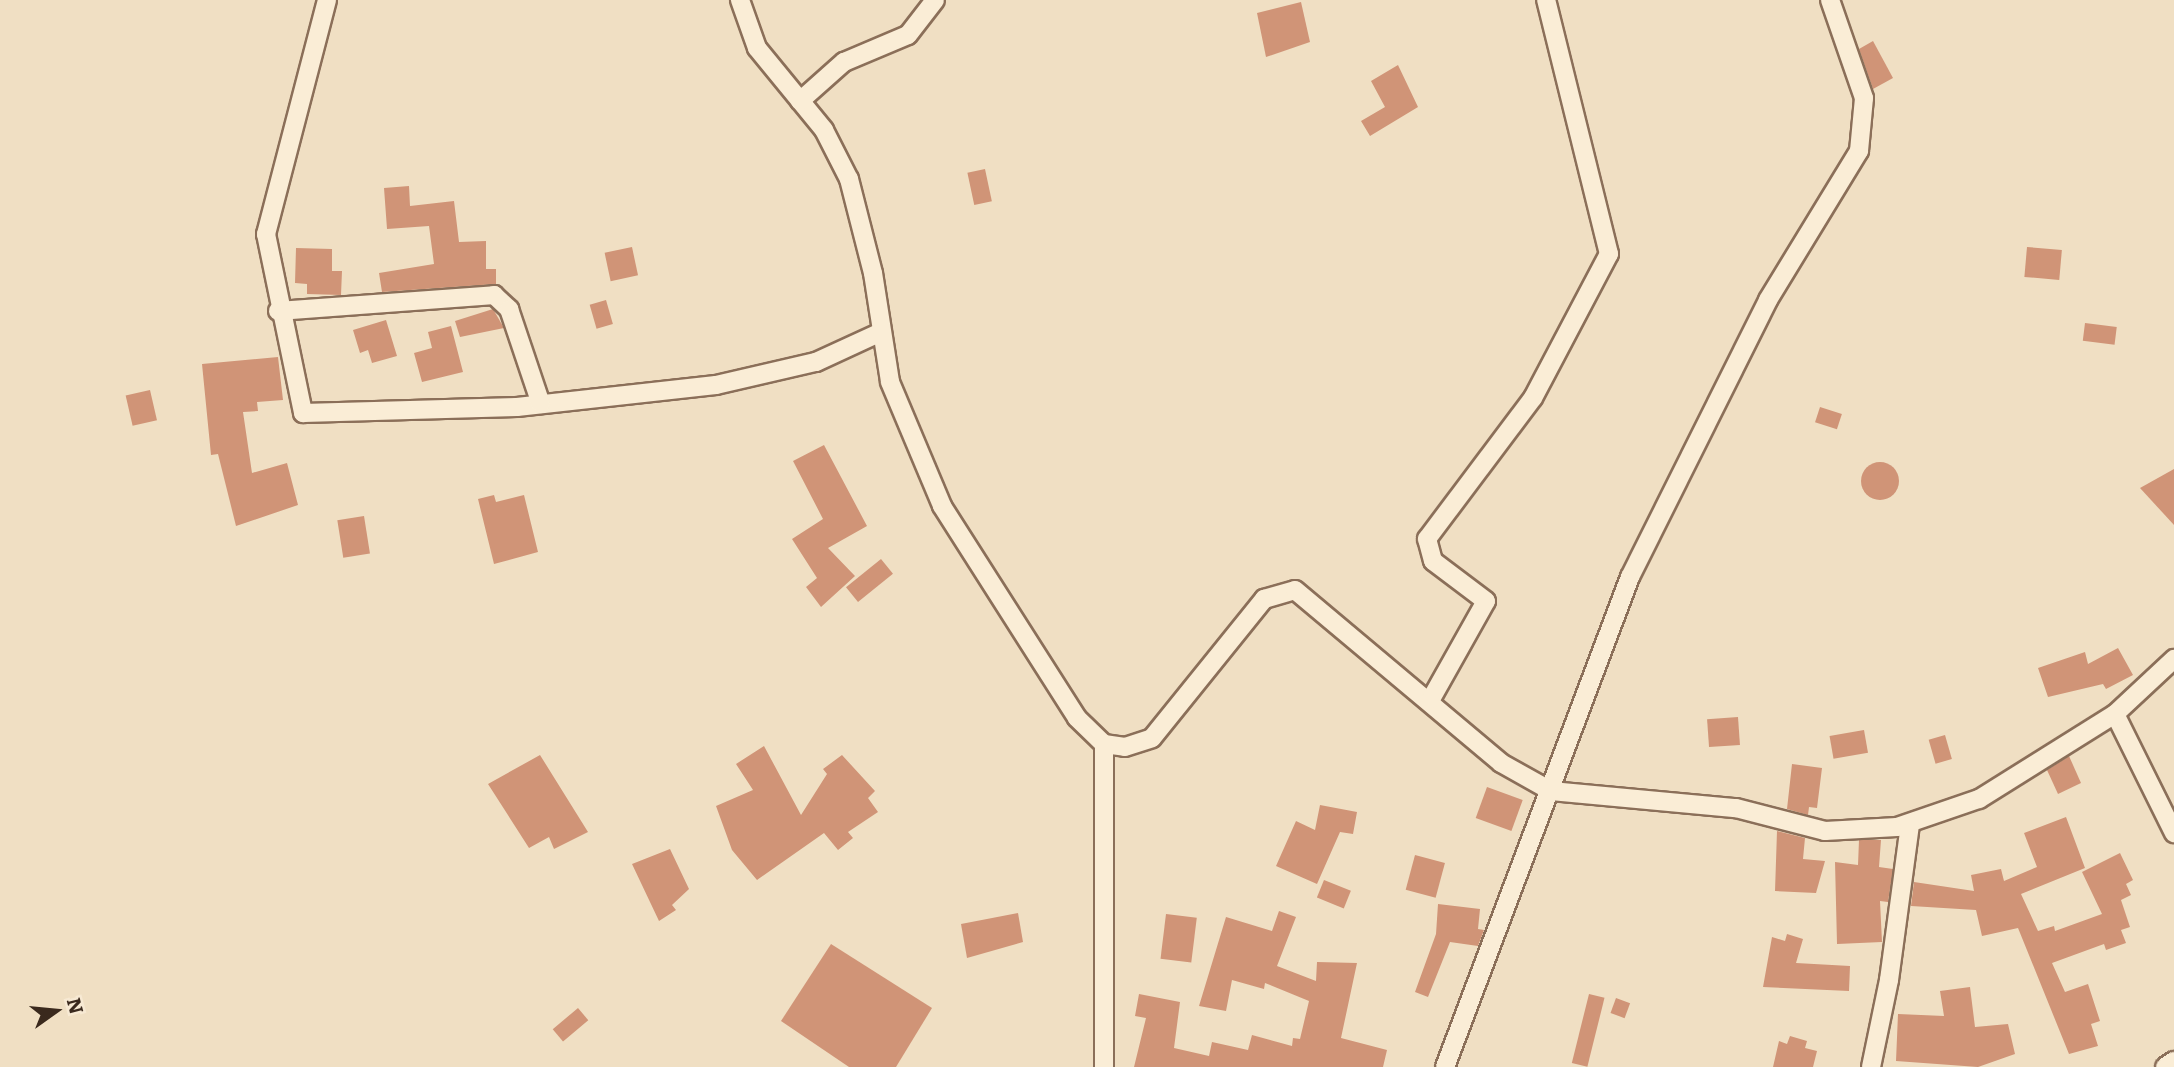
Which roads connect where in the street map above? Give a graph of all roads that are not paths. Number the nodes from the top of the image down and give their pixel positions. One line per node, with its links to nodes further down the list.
1 (327, 0): 7 (street)
2 (740, 0): 6 (street)
3 (935, 0): 6 (street)
4 (1546, 0): 11 (street)
5 (1830, 0): 14 (street)
6 (800, 101): 8 (street)
7 (278, 311): 9 (street); 9 (street)
8 (879, 333): 9 (street); 13 (street)
9 (541, 404)
10 (2174, 659): 12 (street)
11 (1431, 699): 13 (street); 14 (street)
12 (2115, 714): 15 (street); 16 (street)
13 (1104, 744): 18 (street)
14 (1551, 792): 15 (street); 19 (street)
15 (1910, 825): 20 (street)
16 (2174, 834)
17 (2174, 1061): 21 (street)
18 (1104, 1067)
19 (1445, 1067)
20 (1871, 1067)
21 (2165, 1067)

